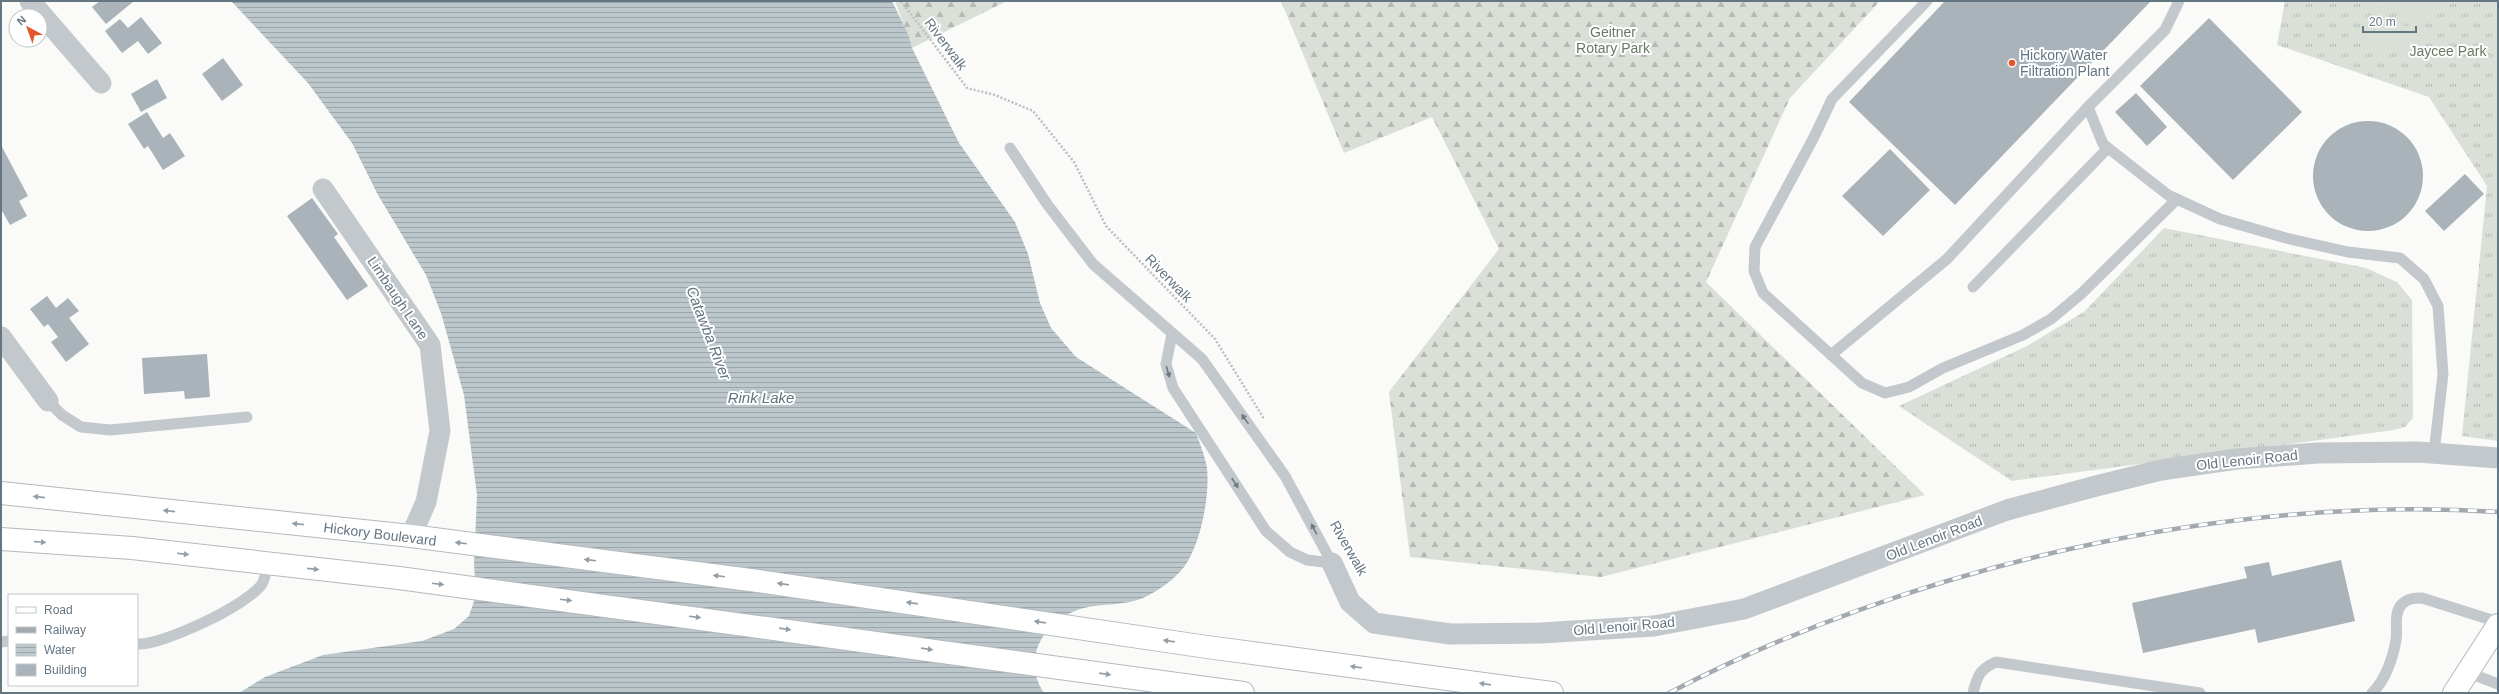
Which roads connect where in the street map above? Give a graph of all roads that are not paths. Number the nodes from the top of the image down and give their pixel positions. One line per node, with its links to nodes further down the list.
1 (30, 1): 4 (street)
2 (1927, 1): 13 (lane)
3 (2179, 1): 5 (lane)
4 (101, 83)
5 (2088, 107): 7 (lane); 13 (lane)
6 (1010, 148): 11 (lane)
7 (2108, 148): 9 (lane); 10 (lane)
8 (323, 189): 19 (street, Limbaugh Lane)
9 (2177, 199): 13 (lane); 16 (lane)
10 (1973, 287)
11 (1172, 334): 21 (lane, one-way to 11); 21 (lane, one-way to 21)
12 (1, 337): 14 (street)
13 (1831, 355)
14 (48, 401): 15 (lane)
15 (247, 417)
16 (2434, 453): 17 (street, Old Lenoir Road); 21 (street, Old Lenoir Road)
17 (2498, 458)
18 (1, 493): 19 (main road, Hickory Boulevard, one-way to 18)
19 (411, 536): 29 (main road, Hickory Boulevard, one-way to 19)
20 (1, 539): 22 (main road, one-way to 22)
21 (1332, 563)
22 (268, 564): 25 (lane); 28 (main road, one-way to 28)
23 (2498, 622): 32 (lane)
24 (2498, 625): 26 (main road)
25 (138, 644)
26 (2467, 672): 27 (lane); 33 (main road)
27 (2498, 684)
28 (1243, 693)
29 (1552, 693)
30 (1973, 693): 31 (lane)
31 (2200, 693)
32 (2372, 693)
33 (2454, 693)

